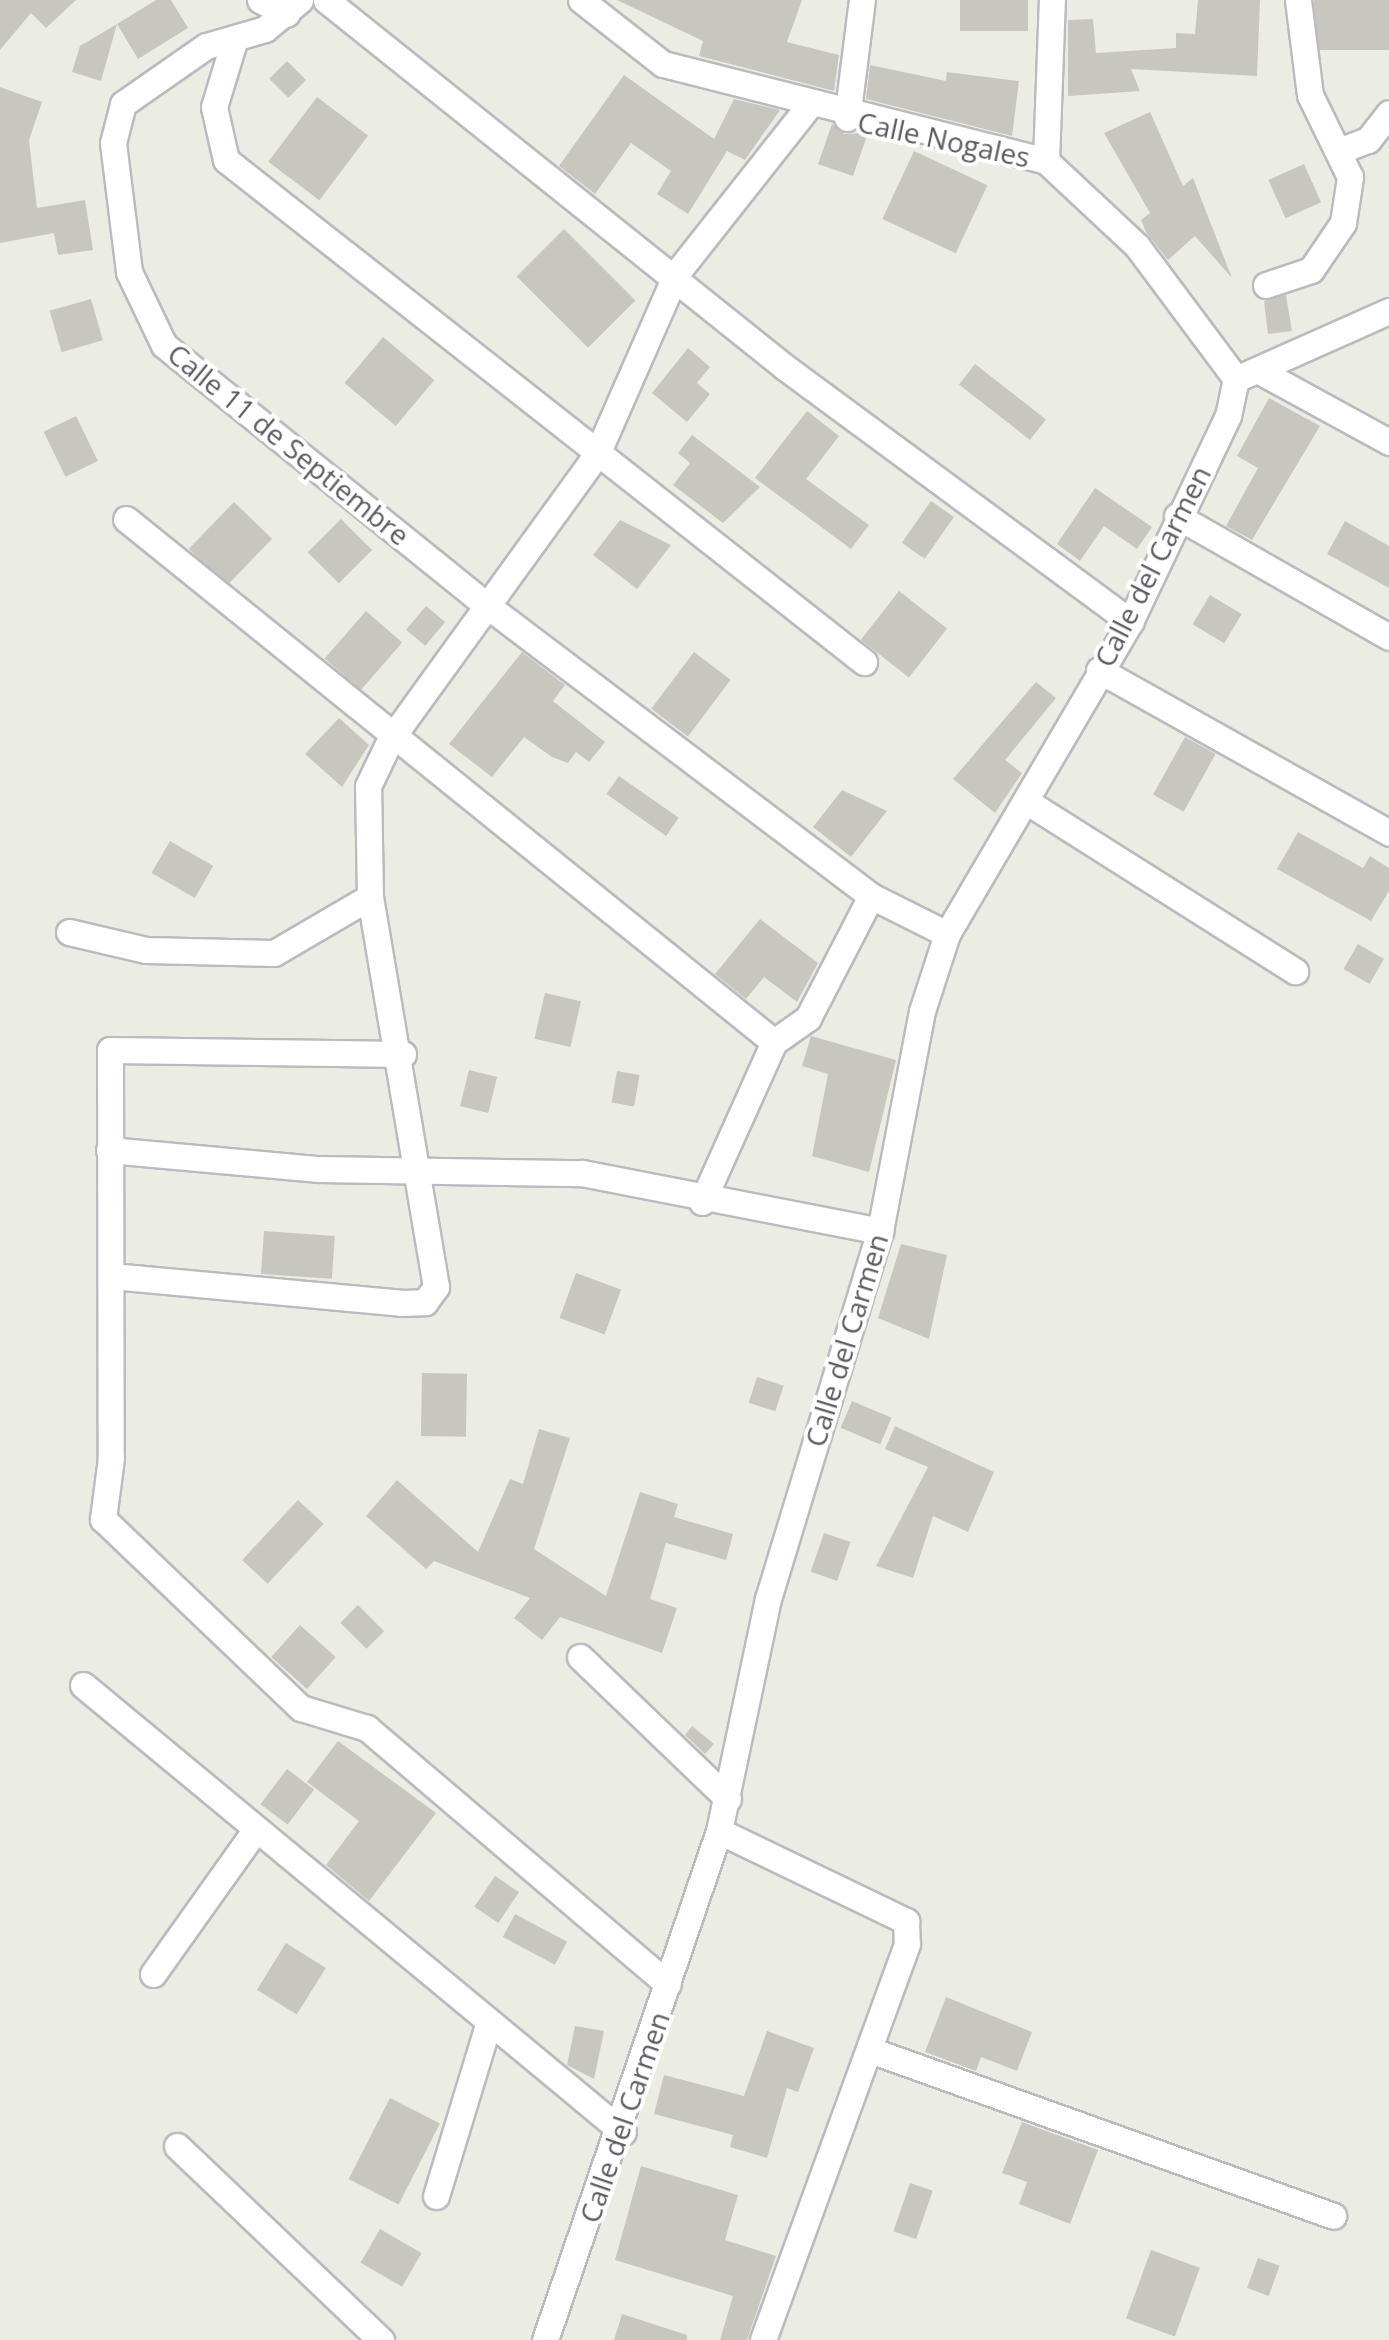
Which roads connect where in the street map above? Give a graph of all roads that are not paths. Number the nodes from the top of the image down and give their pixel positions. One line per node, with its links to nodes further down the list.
1 (260, 0): 7 (street)
2 (326, 0): 14 (street)
3 (581, 0): 9 (street, Calle Nogales)
4 (862, 0): 11 (street)
5 (1052, 0): 13 (street)
6 (1298, 0): 12 (street)
7 (293, 7): 8 (street, Calle 11 de Septiembre)
8 (234, 38): 20 (street); 23 (street, Calle 11 de Septiembre)
9 (807, 108): 11 (street, Calle Nogales); 14 (street)
10 (1389, 113): 12 (street)
11 (848, 118): 13 (street, Calle Nogales)
12 (1344, 149): 15 (street)
13 (1046, 161): 18 (street, Calle Nogales)
14 (676, 274): 20 (street); 24 (street)
15 (1266, 285)
16 (1389, 312): 17 (street)
17 (1263, 372): 18 (street); 19 (street)
18 (1236, 379): 21 (street, Calle del Carmen)
19 (1389, 442)
20 (597, 454): 23 (street); 26 (street)
21 (1177, 516): 24 (street, Calle del Carmen); 25 (street)
22 (126, 519): 28 (street)
23 (489, 607): 28 (street); 31 (street, Calle 11 de Septiembre)
24 (1130, 622): 27 (street, Calle del Carmen)
25 (1389, 637)
26 (864, 662)
27 (1099, 670): 29 (street, Calle del Carmen); 30 (street)
28 (390, 740): 32 (street); 36 (street)
29 (1029, 802): 34 (street, Calle del Carmen); 35 (street)
30 (1389, 833)
31 (871, 896): 34 (street, Calle 11 de Septiembre); 36 (street)
32 (370, 897): 33 (street); 37 (street)
33 (69, 932)
34 (947, 934): 41 (street, Calle del Carmen)
35 (1296, 971)
36 (774, 1042): 40 (street)
37 (402, 1054): 38 (street); 39 (street)
38 (109, 1150): 39 (street); 42 (street)
39 (419, 1166): 40 (street); 42 (street)
40 (702, 1202): 41 (street)
41 (880, 1231): 45 (street, Calle del Carmen)
42 (112, 1276): 49 (street)
43 (580, 1657): 45 (street)
44 (83, 1684): 46 (street)
45 (728, 1799): 47 (street, Calle del Carmen)
46 (256, 1829): 48 (street); 50 (street)
47 (719, 1831): 49 (street, Calle del Carmen); 51 (street)
48 (153, 1974)
49 (668, 1984): 52 (street, Calle del Carmen)
50 (488, 2025): 52 (street); 54 (street)
51 (870, 2050): 55 (street); 58 (street)
52 (623, 2132): 57 (street, Calle del Carmen)
53 (176, 2146): 56 (street)
54 (436, 2196)
55 (1333, 2216)
56 (381, 2340)
57 (545, 2340)
58 (763, 2340)

